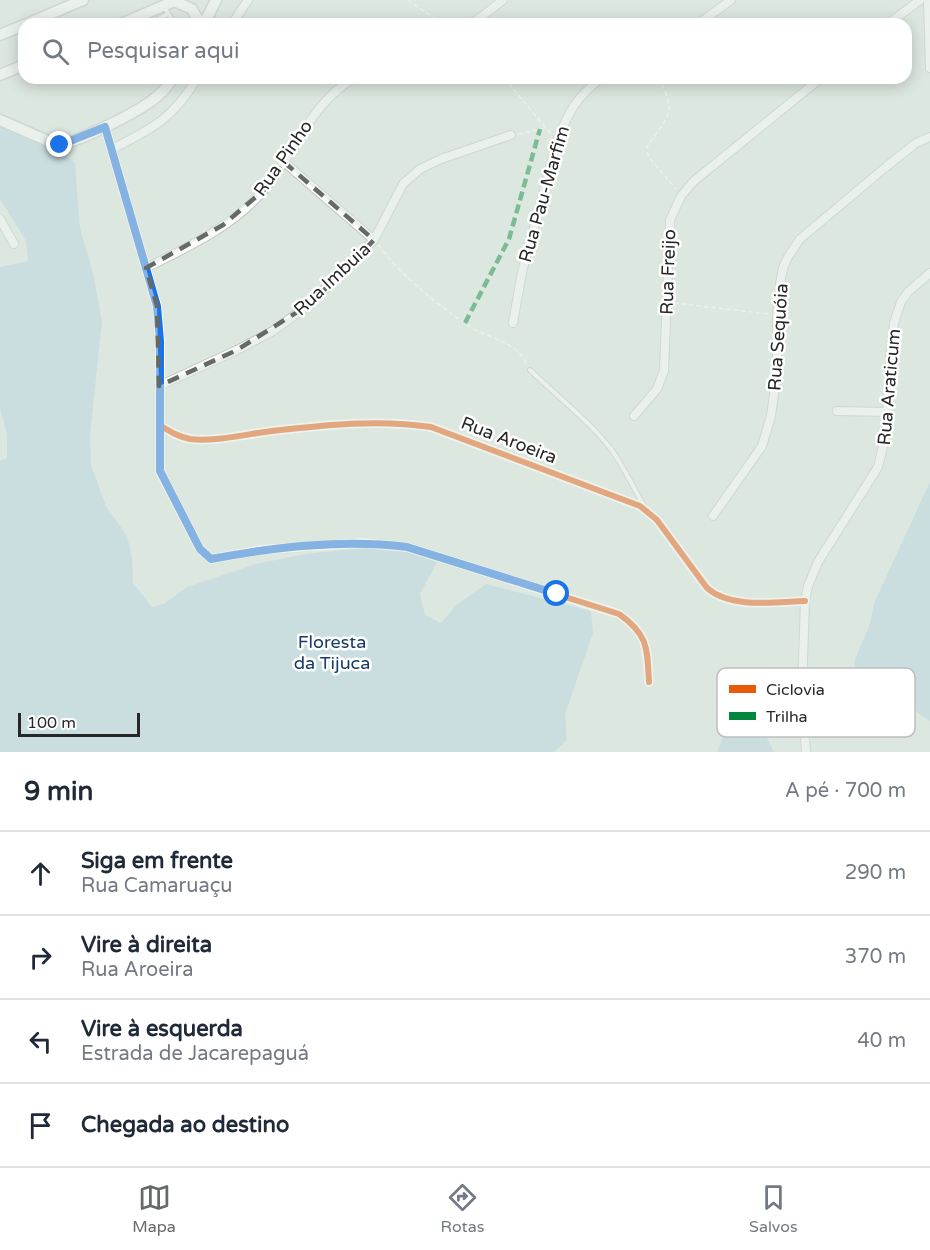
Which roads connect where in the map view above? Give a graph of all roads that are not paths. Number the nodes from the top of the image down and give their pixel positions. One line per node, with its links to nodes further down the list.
1 (84, 0): 9 (street)
2 (216, 0): 13 (street)
3 (248, 0): 14 (street)
4 (503, 0): 15 (street)
5 (731, 0): 16 (street)
6 (920, 0): 17 (street)
7 (928, 0): 21 (street)
8 (171, 5): 10 (street); 11 (lane); 12 (street)
9 (42, 18)
10 (138, 18)
11 (156, 18)
12 (198, 18)
13 (206, 18)
14 (236, 18)
15 (480, 18)
16 (706, 18)
17 (896, 18)
18 (18, 28): 19 (street)
19 (0, 35)
20 (18, 68): 22 (street)
21 (930, 68)
22 (0, 75)
23 (168, 84): 29 (street)
24 (193, 84): 32 (street)
25 (346, 84): 33 (street, Rua Pinho)
26 (594, 84): 39 (street, Rua Pau-Marfim)
27 (814, 84): 44 (street, Rua Freijo)
28 (0, 120): 29 (street)
29 (105, 127): 32 (street)
30 (511, 135): 35 (street, Rua Imbuia)
31 (930, 137): 47 (street, Rua Sequóia)
32 (112, 149): 37 (street)
33 (284, 162): 35 (street); 37 (street, Rua Pinho)
34 (0, 219): 36 (street)
35 (374, 240): 41 (street, Rua Imbuia)
36 (14, 244)
37 (146, 268): 41 (street)
38 (930, 273): 43 (street, Rua Araticum)
39 (513, 322)
40 (530, 370): 46 (lane)
41 (159, 386): 45 (street)
42 (837, 411): 43 (street)
43 (888, 412): 48 (street, Rua Araticum)
44 (634, 416)
45 (161, 426): 46 (street, Rua Aroeira); 50 (street)
46 (647, 511): 48 (street, Rua Aroeira)
47 (713, 516)
48 (805, 601): 49 (street, Rua Araticum)
49 (803, 668)
50 (649, 682)
51 (805, 737): 52 (street, Rua Araticum)
52 (806, 752)

